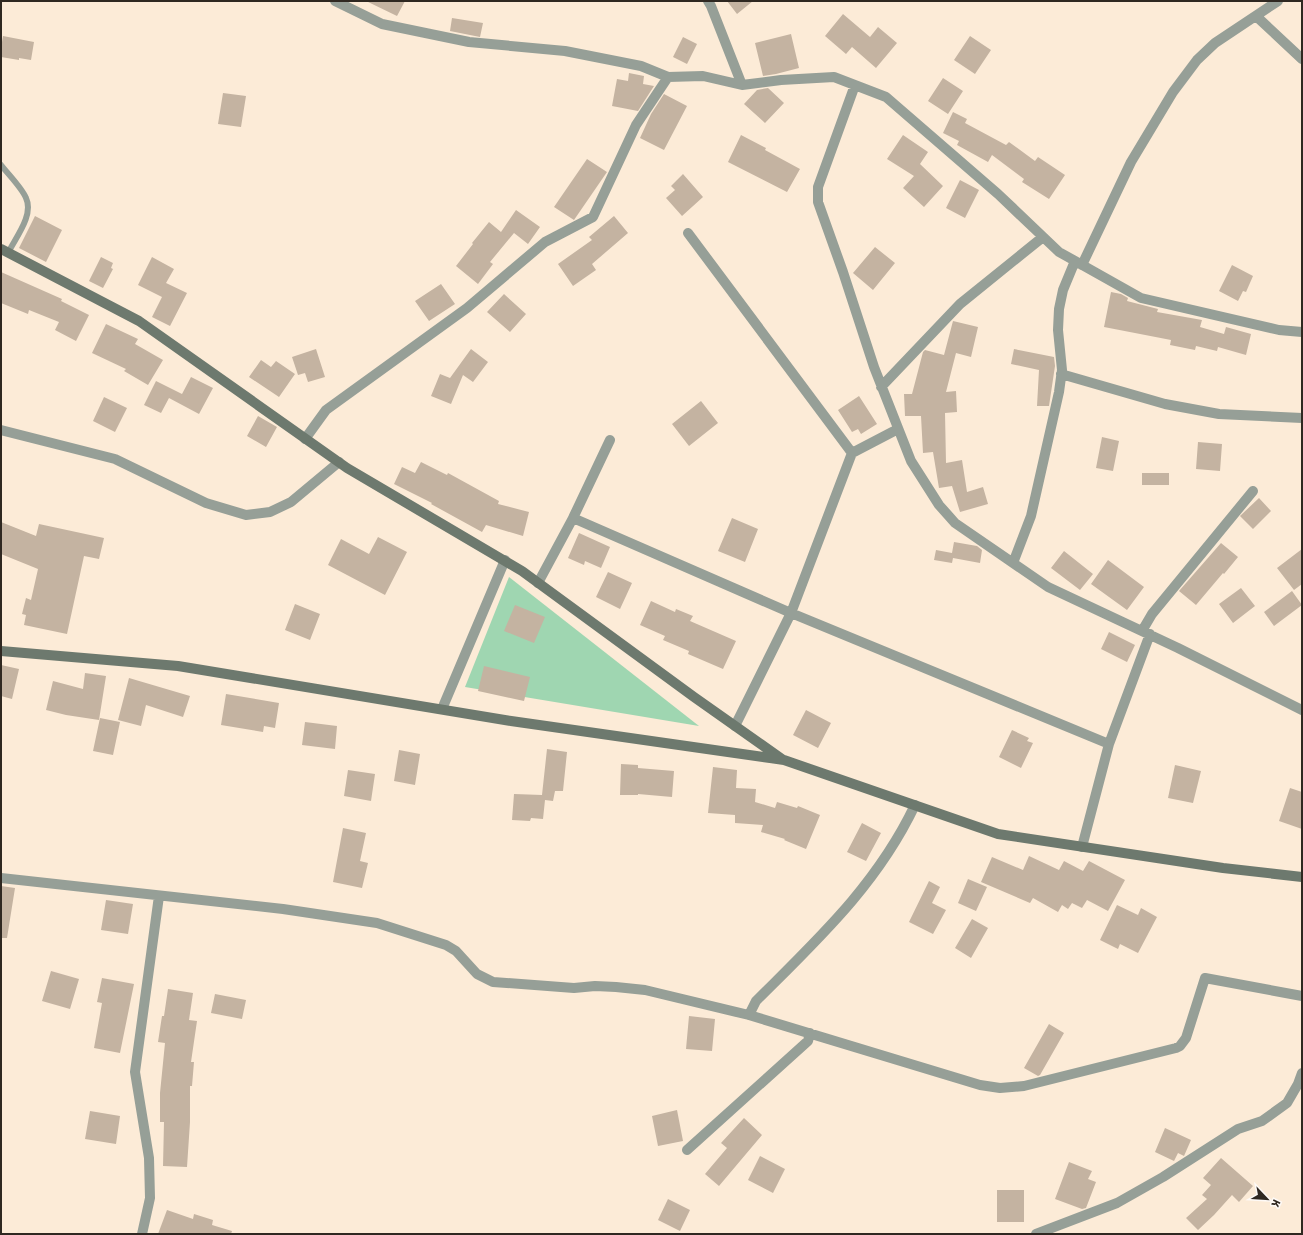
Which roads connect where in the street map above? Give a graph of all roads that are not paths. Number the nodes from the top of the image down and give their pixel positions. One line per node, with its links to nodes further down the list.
1 (708, 1): 7 (street)
2 (1278, 1): 4 (street)
3 (339, 2): 6 (street)
4 (1256, 16): 5 (street); 13 (street)
5 (1302, 59)
6 (668, 77): 7 (street); 20 (street)
7 (742, 85): 8 (street)
8 (855, 85): 11 (street); 16 (street)
9 (1, 165): 12 (lane)
10 (688, 233): 22 (street)
11 (1043, 237): 13 (street); 16 (street)
12 (4, 251): 20 (street)
13 (1079, 263): 14 (street); 15 (street)
14 (1302, 332)
15 (1061, 374): 17 (street); 27 (street)
16 (882, 387): 18 (street)
17 (1302, 418)
18 (898, 429): 22 (street); 27 (street)
19 (1, 430): 23 (street)
20 (305, 439): 23 (street)
21 (610, 440): 25 (street)
22 (852, 453): 29 (street)
23 (339, 462): 26 (street)
24 (1253, 491): 30 (street)
25 (573, 518): 28 (street); 29 (street)
26 (505, 560): 28 (street); 32 (street)
27 (1013, 563): 30 (street)
28 (538, 582): 34 (street)
29 (791, 613): 34 (street); 35 (street)
30 (1146, 632): 33 (street); 35 (street)
31 (1, 651): 32 (street)
32 (442, 710): 36 (street)
33 (1302, 710)
34 (735, 726): 36 (street)
35 (1109, 744): 38 (street)
36 (784, 760): 37 (street)
37 (915, 805): 38 (street); 43 (street)
38 (1082, 847): 39 (street)
39 (1302, 877)
40 (1, 878): 41 (street)
41 (159, 896): 43 (street); 47 (street)
42 (1302, 996): 44 (street)
43 (749, 1015): 44 (street)
44 (810, 1033): 46 (street)
45 (1302, 1073): 48 (street)
46 (687, 1150)
47 (142, 1234)
48 (1036, 1234)

